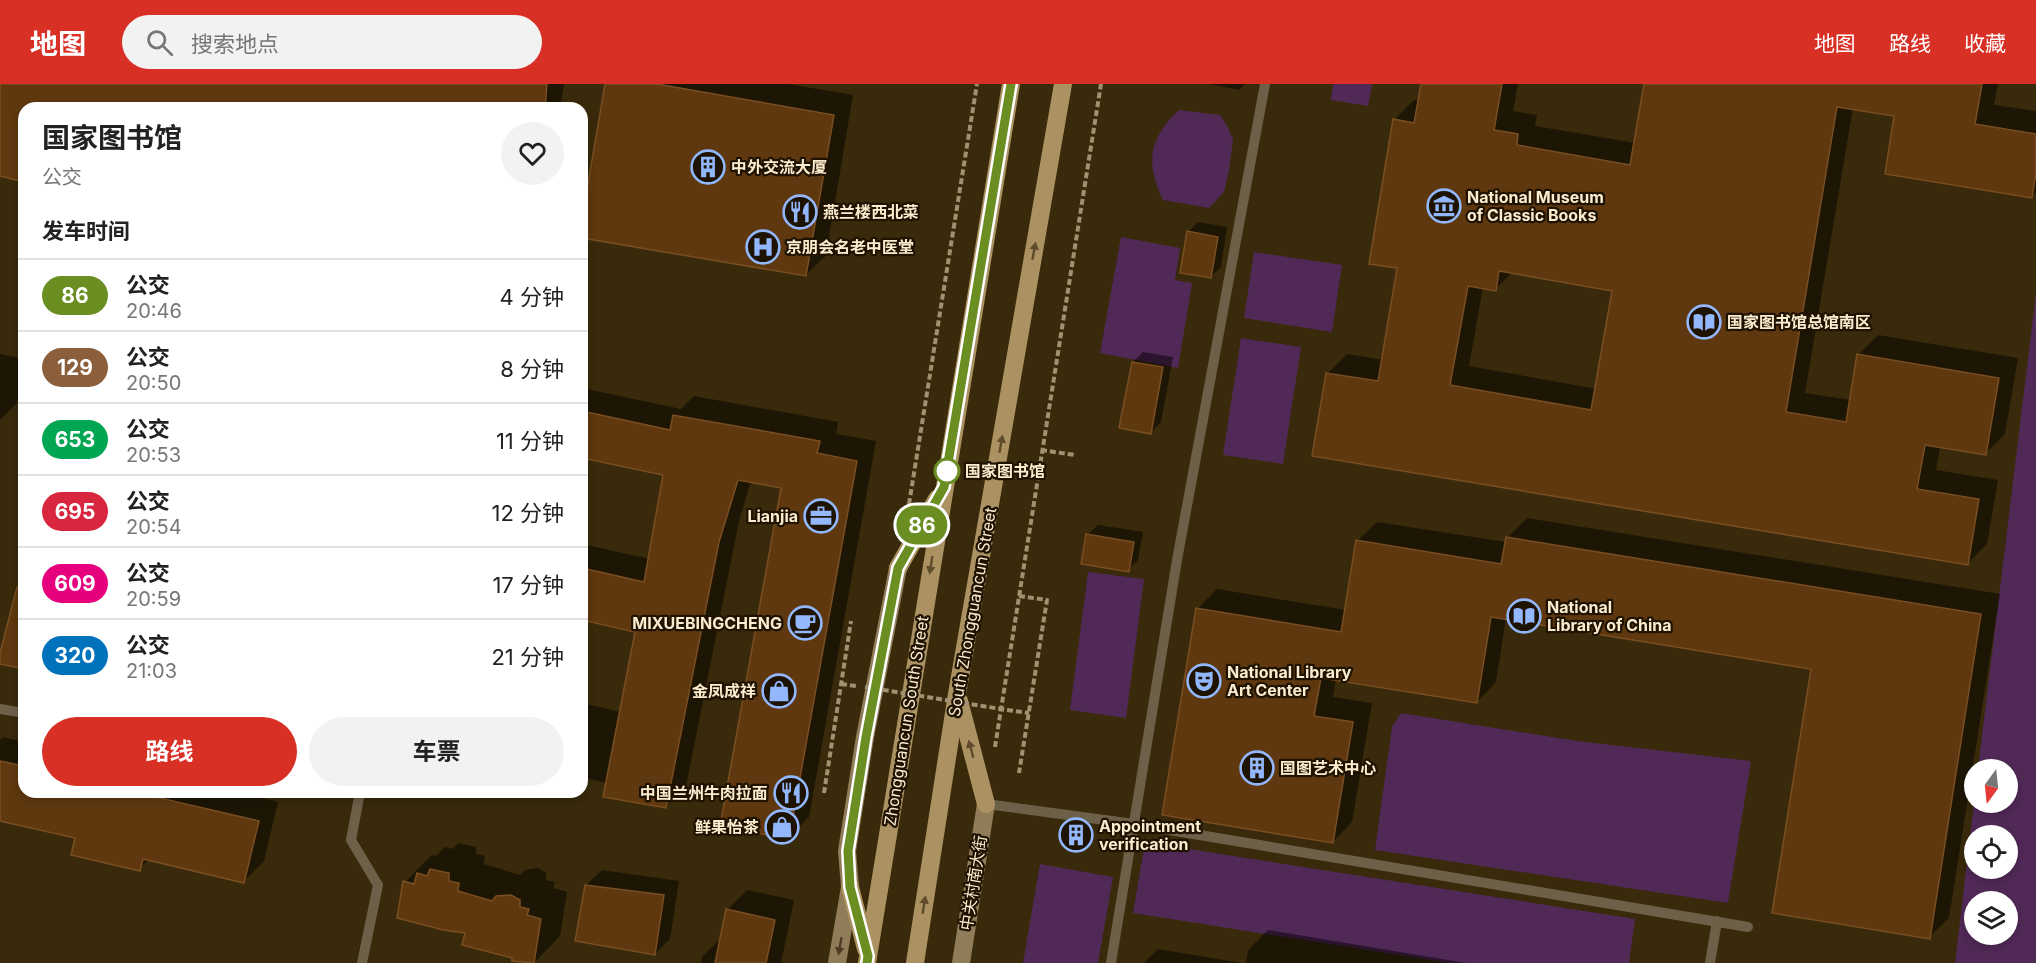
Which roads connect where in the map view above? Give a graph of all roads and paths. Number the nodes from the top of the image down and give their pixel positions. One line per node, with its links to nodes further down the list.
1 (978, 84): 9 (path)
2 (1011, 84): 8 (main road)
3 (1063, 84): 14 (main road, South Zhongguancun Street, one-way to 3)
4 (1101, 84): 6 (path)
5 (1265, 84): 23 (lane)
6 (1041, 450): 7 (path); 11 (path)
7 (1075, 455)
8 (944, 487): 10 (main road); 27 (main road, Zhongguancun South Street, one-way to 27)
9 (908, 509)
10 (898, 568): 24 (street)
11 (1019, 596): 17 (path); 18 (path)
12 (851, 621): 20 (path)
13 (865, 687): 17 (path, bridge)
14 (957, 694): 22 (main road, one-way to 14); 30 (main road, South Zhongguancun Street, one-way to 14)
15 (0, 709): 16 (lane)
16 (18, 712)
17 (1029, 713): 19 (path)
18 (993, 758)
19 (1019, 773)
20 (824, 792)
21 (359, 798): 28 (lane)
22 (986, 804): 23 (lane); 31 (street, 中关村南大街)
23 (1134, 824): 25 (lane); 32 (lane)
24 (850, 887): 27 (main road); 29 (street, one-way to 29)
25 (1717, 921): 26 (lane); 33 (lane)
26 (1748, 927)
27 (867, 960)
28 (362, 963)
29 (837, 963)
30 (915, 963)
31 (961, 963)
32 (1112, 963)
33 (1710, 963)

